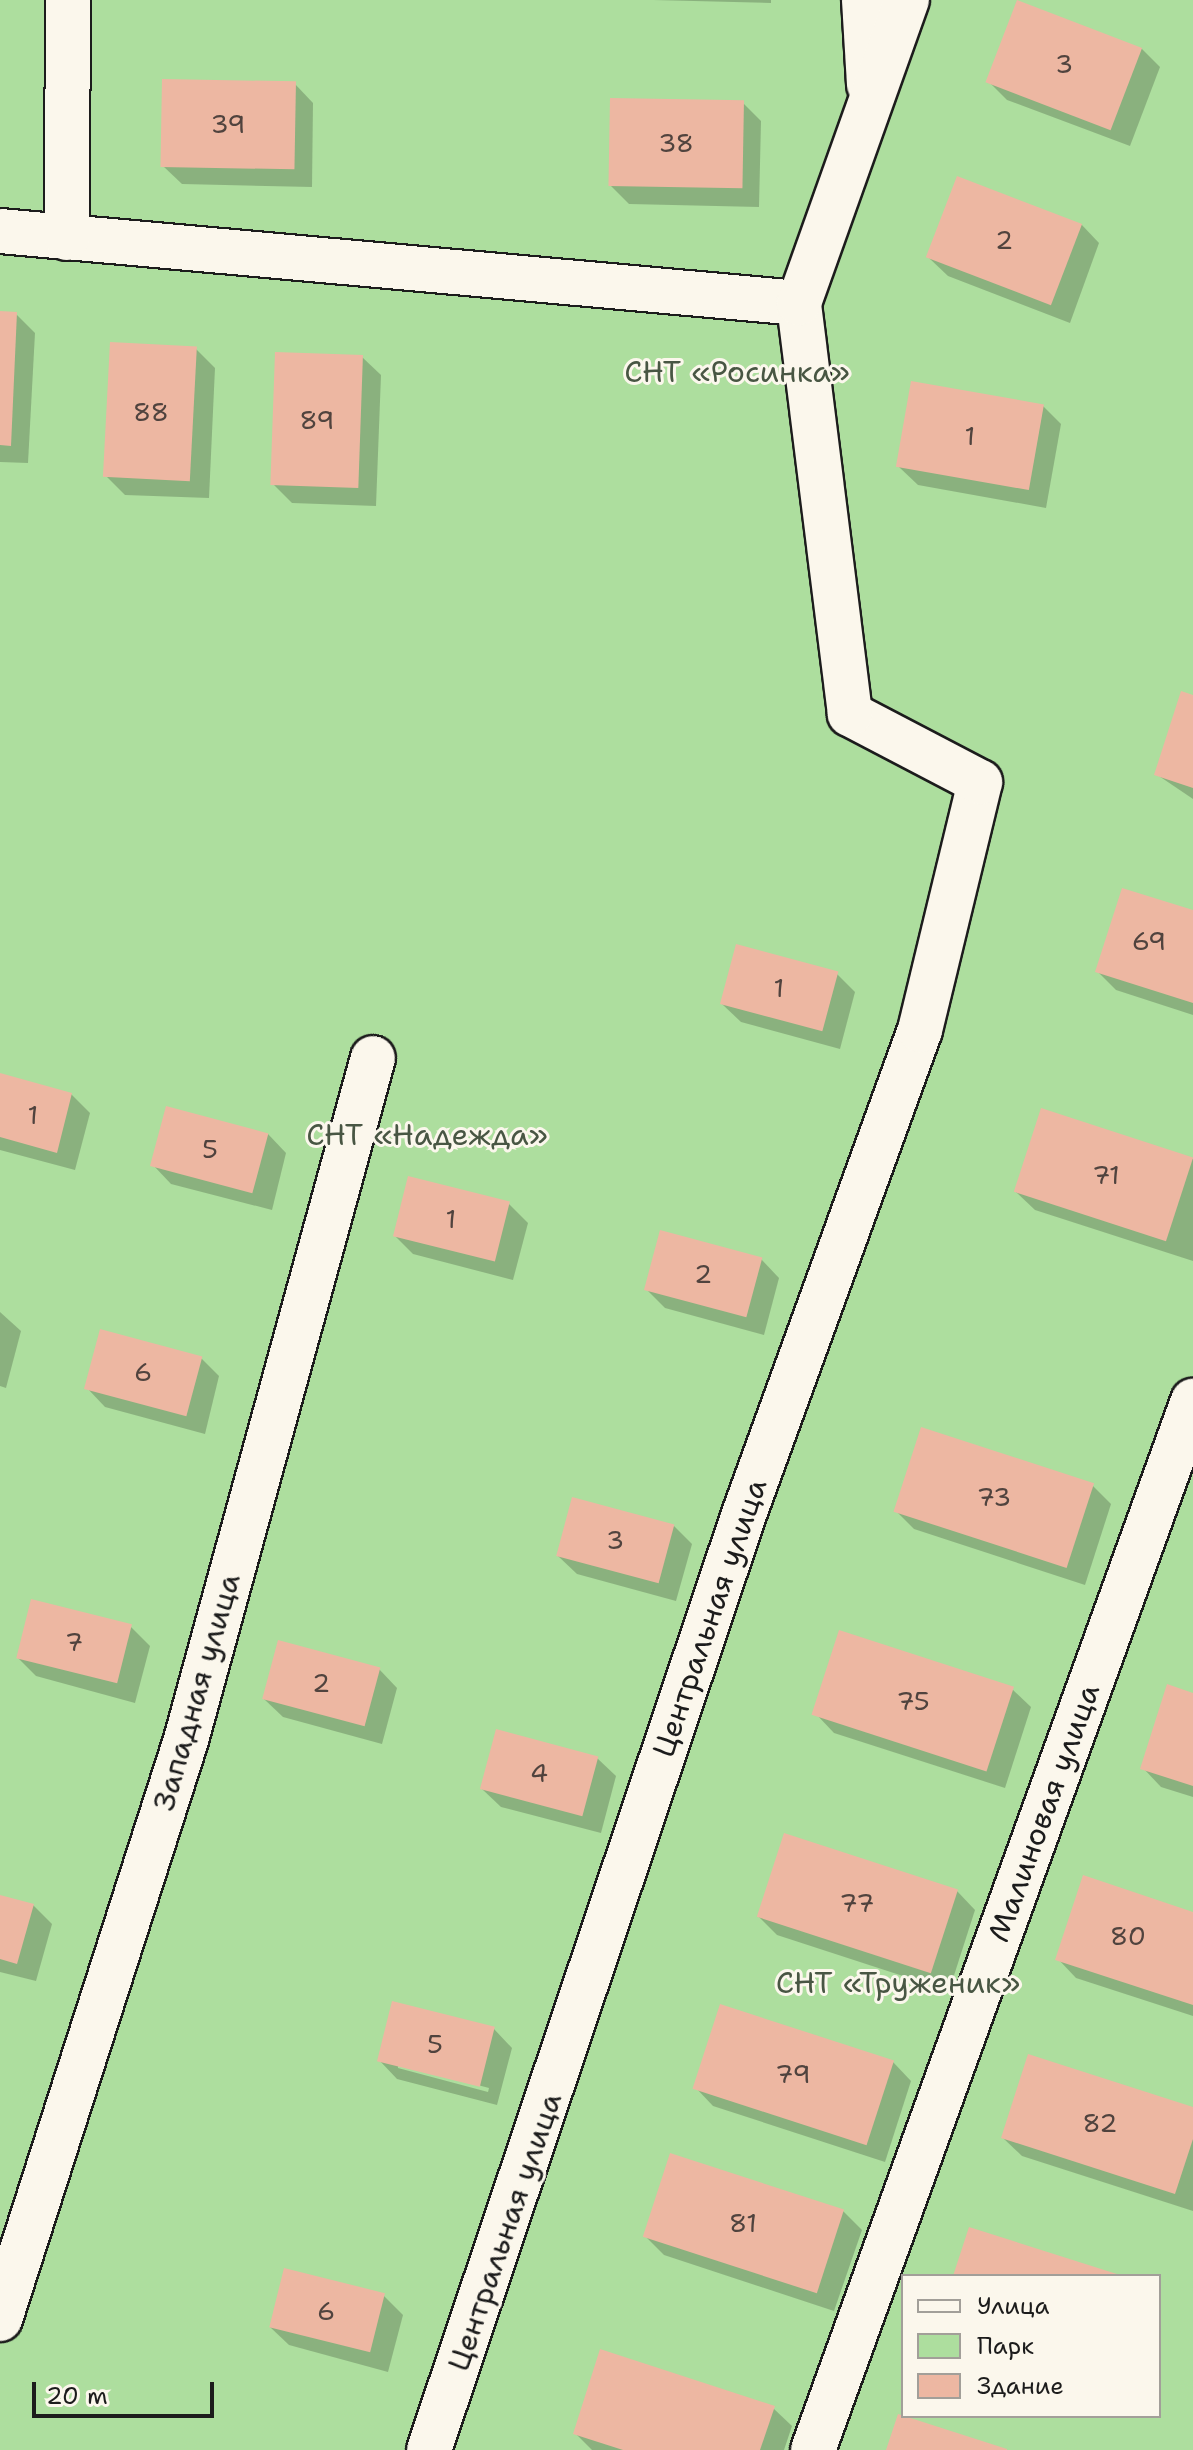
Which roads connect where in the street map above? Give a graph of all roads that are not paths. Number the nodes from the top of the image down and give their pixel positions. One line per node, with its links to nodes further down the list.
1 (68, 0): 6 (street)
2 (864, 0): 4 (street)
3 (907, 0): 4 (street)
4 (870, 99): 7 (street)
5 (0, 231): 6 (street)
6 (67, 238): 7 (street)
7 (799, 303): 11 (street, Центральная улица)
8 (373, 1058): 10 (street, Западная улица)
9 (1193, 1401): 12 (street, Малиновая улица)
10 (0, 2319)
11 (429, 2450)
12 (813, 2450)

